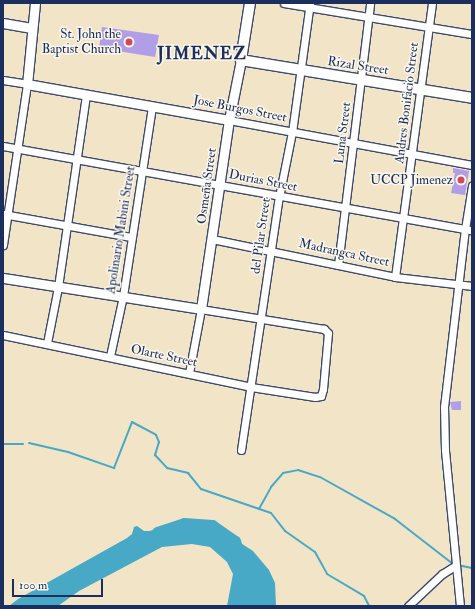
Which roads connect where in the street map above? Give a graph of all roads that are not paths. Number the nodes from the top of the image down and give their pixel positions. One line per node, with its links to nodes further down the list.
1 (35, 3): 9 (street)
2 (250, 3): 12 (main road, Osmeña Street)
3 (284, 3): 6 (street)
4 (370, 3): 7 (street, Luna Street)
5 (432, 3): 10 (street, Andres Bonifacio Street)
6 (310, 5): 7 (street); 13 (street, del Pilar Street)
7 (368, 18): 10 (street); 15 (street, Luna Street)
8 (3, 23): 9 (street)
9 (32, 28): 16 (street)
10 (429, 28): 11 (street); 17 (street, Andres Bonifacio Street)
11 (472, 34)
12 (241, 60): 13 (main road, Rizal Street); 21 (street, Osmeña Street)
13 (302, 71): 15 (main road, Rizal Street); 22 (street, del Pilar Street)
14 (3, 80): 16 (street, Jose Burgos Street)
15 (361, 80): 17 (main road, Rizal Street); 23 (street, Luna Street)
16 (26, 84): 18 (street, Jose Burgos Street); 25 (street)
17 (421, 89): 19 (main road, Rizal Street); 26 (street, Andres Bonifacio Street)
18 (86, 94): 20 (street, Jose Burgos Street); 27 (street)
19 (472, 98)
20 (152, 106): 21 (street, Jose Burgos Street); 29 (street, Apolinario Mabini Street)
21 (230, 120): 22 (street, Jose Burgos Street); 30 (street, Osmeña Street)
22 (292, 132): 23 (street, Jose Burgos Street); 32 (street, del Pilar Street)
23 (354, 144): 26 (street, Jose Burgos Street); 33 (street, Luna Street)
24 (3, 146): 25 (street, Durias Street)
25 (16, 148): 27 (street, Durias Street); 34 (street)
26 (413, 154): 28 (street, Jose Burgos Street); 35 (street, Andres Bonifacio Street)
27 (77, 159): 29 (street, Durias Street); 36 (street)
28 (472, 165)
29 (142, 172): 30 (street, Durias Street); 38 (street, Apolinario Mabini Street)
30 (220, 185): 32 (street, Durias Street); 39 (street, Osmeña Street)
31 (472, 186): 37 (street)
32 (279, 197): 33 (street, Durias Street); 41 (street, del Pilar Street)
33 (346, 209): 35 (street, Durias Street); 42 (street, Luna Street)
34 (6, 214): 36 (street); 40 (street)
35 (403, 218): 37 (street, Durias Street); 43 (street, Andres Bonifacio Street)
36 (66, 226): 38 (street); 47 (street)
37 (468, 230): 45 (street)
38 (131, 237): 48 (street, Apolinario Mabini Street)
39 (212, 239): 41 (street, Madrangca Street); 49 (street, Osmeña Street)
40 (3, 245)
41 (272, 250): 42 (street, Madrangca Street); 50 (street, del Pilar Street)
42 (338, 265): 43 (street, Madrangca Street)
43 (395, 277): 45 (street, Madrangca Street)
44 (3, 278): 47 (street)
45 (458, 285): 46 (street, Madrangca Street); 57 (street)
46 (472, 286)
47 (58, 287): 48 (street); 52 (street)
48 (123, 296): 49 (street); 53 (street, Apolinario Mabini Street)
49 (201, 309): 50 (street); 54 (street, Osmeña Street)
50 (261, 318): 55 (street, del Pilar Street); 55 (street, Olarte Street)
51 (3, 335): 52 (street, Olarte Street)
52 (47, 343): 53 (street, Olarte Street)
53 (110, 356): 54 (street, Olarte Street)
54 (189, 373): 55 (street, Olarte Street)
55 (251, 387): 56 (street, del Pilar Street)
56 (240, 450)
57 (455, 566): 58 (street); 59 (street)
58 (408, 606)
59 (460, 606)

